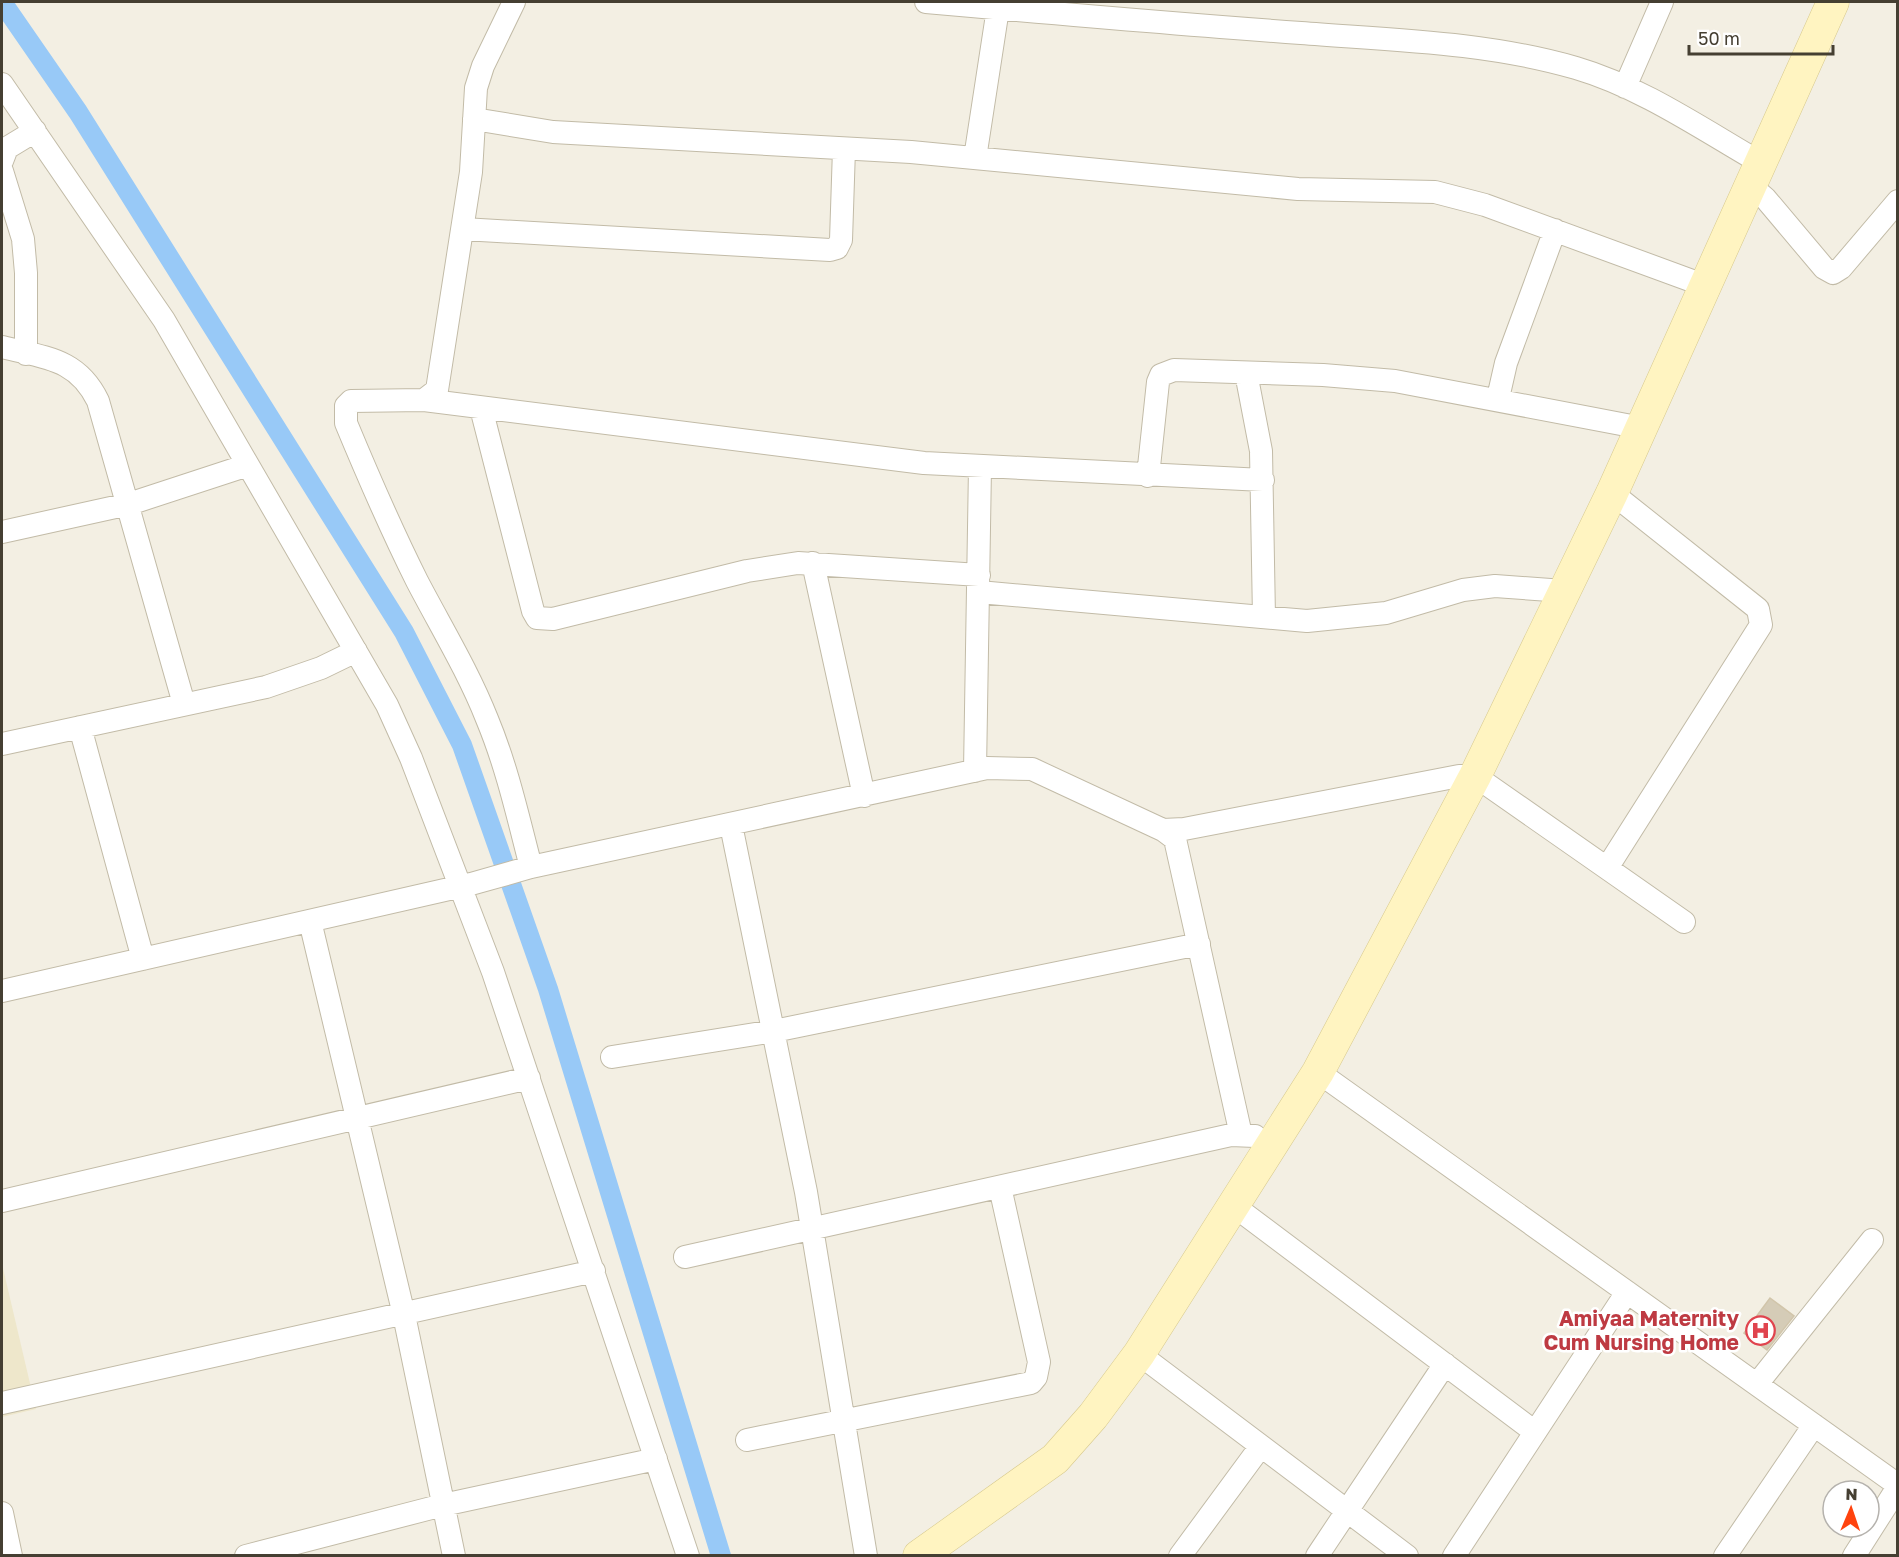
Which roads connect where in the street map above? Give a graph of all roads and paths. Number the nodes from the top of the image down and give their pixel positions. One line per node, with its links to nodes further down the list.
1 (514, 2): 8 (street)
2 (926, 2): 5 (street)
3 (1662, 2): 7 (street)
4 (1833, 2): 14 (street)
5 (998, 5): 7 (street); 11 (street)
6 (2, 84): 9 (street)
7 (1625, 87): 14 (street)
8 (474, 119): 10 (street); 16 (street)
9 (35, 130): 12 (street); 26 (street)
10 (844, 148): 11 (street); 16 (street)
11 (975, 158): 17 (street)
12 (2, 160)
13 (2, 171): 20 (street)
14 (1756, 174): 15 (street); 18 (street)
15 (1898, 201)
16 (463, 229): 23 (street)
17 (1555, 230): 18 (street); 22 (street)
18 (1706, 286): 25 (street)
19 (2, 347): 20 (street)
20 (26, 354): 31 (street)
21 (1246, 373): 22 (street); 28 (street); 29 (street)
22 (1497, 398): 25 (street)
23 (424, 400): 24 (street); 46 (street)
24 (481, 408): 27 (street); 33 (street)
25 (1642, 428): 30 (street)
26 (248, 465): 31 (street); 37 (street)
27 (980, 467): 28 (street); 34 (street)
28 (1148, 476): 29 (street)
29 (1263, 480): 36 (street)
30 (1612, 493): 35 (street); 47 (street)
31 (129, 504): 32 (street); 38 (street)
32 (2, 532)
33 (813, 563): 34 (street); 43 (street)
34 (979, 584): 36 (street); 41 (street)
35 (1564, 591): 36 (street); 42 (street)
36 (1264, 617)
37 (356, 651): 38 (street); 48 (street)
38 (184, 704): 39 (street)
39 (80, 727): 40 (street); 52 (street)
40 (2, 744)
41 (975, 771): 43 (street); 45 (street)
42 (1475, 776): 45 (street); 47 (street); 56 (street)
43 (864, 795): 44 (street)
44 (731, 825): 46 (street); 54 (street)
45 (1163, 830): 51 (street)
46 (528, 868): 48 (street)
47 (1607, 868): 50 (street)
48 (466, 885): 49 (street); 57 (street)
49 (310, 921): 52 (street); 58 (street)
50 (1684, 922)
51 (1199, 944): 54 (street); 59 (street)
52 (142, 959): 53 (street)
53 (2, 991)
54 (774, 1031): 55 (street); 64 (street)
55 (612, 1057)
56 (1318, 1072): 60 (street); 68 (street)
57 (529, 1078): 58 (street); 67 (street)
58 (357, 1118): 62 (street); 69 (street)
59 (1241, 1135): 60 (street); 61 (street)
60 (1276, 1142): 63 (street)
61 (1000, 1187): 64 (street); 74 (street)
62 (2, 1201)
63 (1234, 1206): 70 (street); 71 (street)
64 (812, 1228): 66 (street); 74 (street)
65 (1872, 1240): 72 (street)
66 (685, 1257)
67 (594, 1271): 69 (street); 79 (street)
68 (1627, 1292): 72 (street); 76 (street)
69 (404, 1315): 73 (street); 81 (street)
70 (1139, 1354): 78 (street); 89 (street)
71 (1445, 1364): 76 (street); 82 (street)
72 (1757, 1384): 75 (street)
73 (2, 1403)
74 (843, 1419): 77 (street); 88 (street)
75 (1814, 1425): 80 (street); 94 (street)
76 (1535, 1432): 93 (street)
77 (747, 1440)
78 (1261, 1446): 82 (street); 90 (street)
79 (656, 1459): 81 (street); 87 (street)
80 (1898, 1486): 95 (street)
81 (443, 1505): 85 (street); 86 (street)
82 (1347, 1510): 91 (street); 92 (street)
83 (2, 1513): 84 (street)
84 (11, 1556)
85 (246, 1556)
86 (454, 1556)
87 (688, 1556)
88 (866, 1556)
89 (919, 1556)
90 (1180, 1556)
91 (1317, 1556)
92 (1407, 1556)
93 (1454, 1556)
94 (1725, 1556)
95 (1854, 1556)

